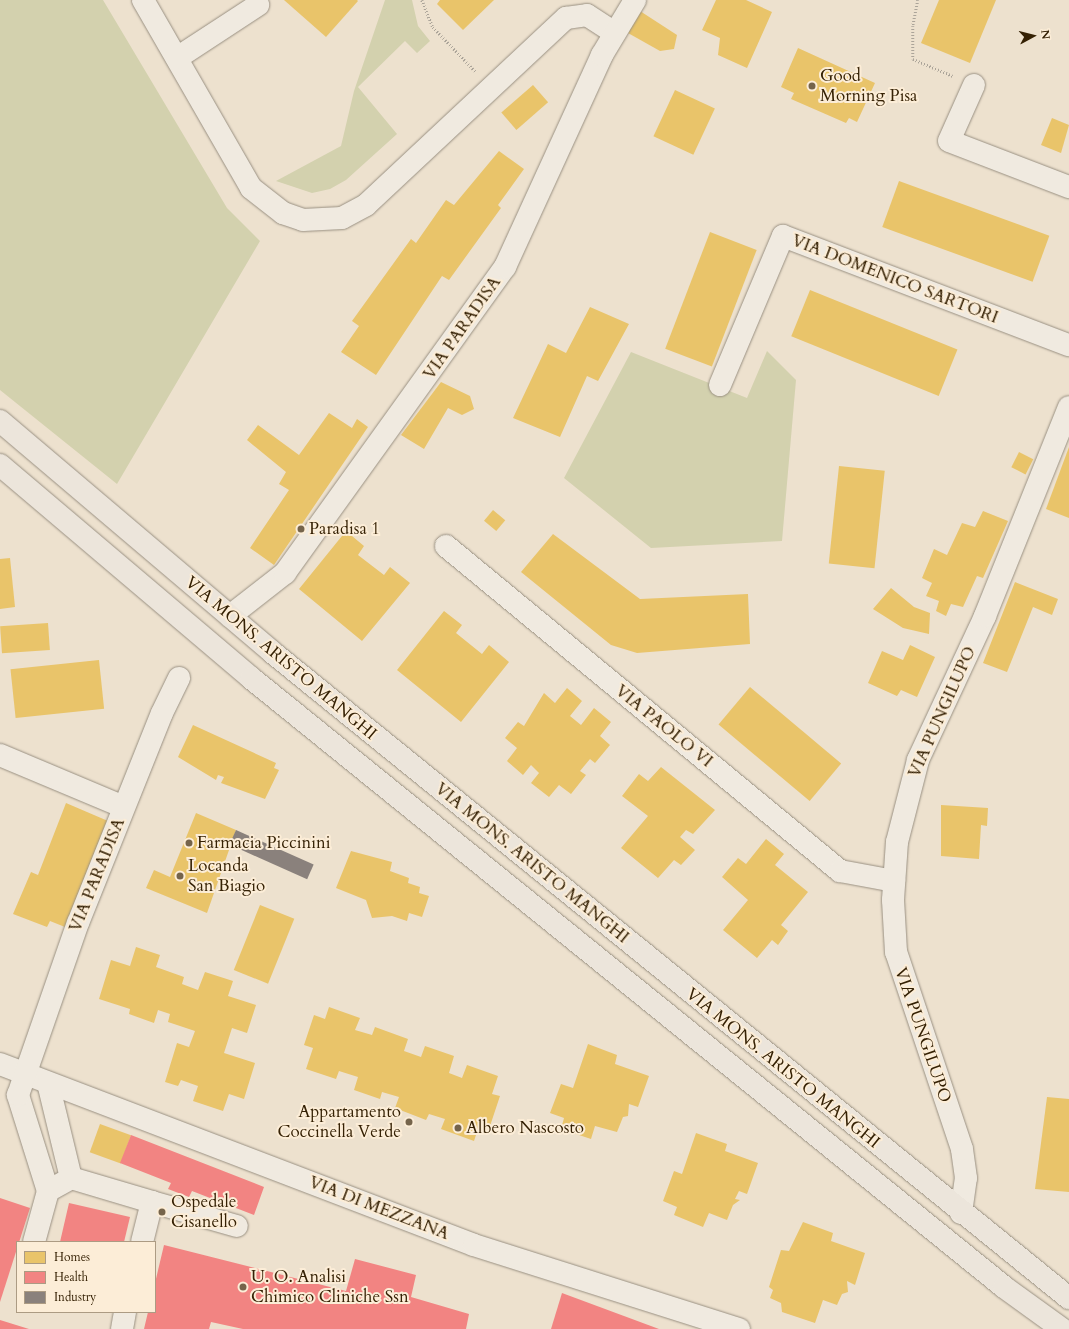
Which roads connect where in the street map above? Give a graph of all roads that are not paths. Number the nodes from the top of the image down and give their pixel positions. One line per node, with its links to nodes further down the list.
1 (142, 0): 7 (street)
2 (578, 0): 5 (street)
3 (636, 0): 6 (street, VIA PARADISA)
4 (258, 5): 7 (street)
5 (555, 27): 6 (street); 7 (street)
6 (615, 33): 16 (street, VIA PARADISA)
7 (177, 58)
8 (974, 84): 9 (street)
9 (1069, 186)
10 (1069, 345): 11 (street, VIA DOMENICO SARTORI)
11 (720, 385)
12 (1069, 407): 20 (street, VIA PUNGILUPO)
13 (0, 421): 16 (main road, VIA MONS. ARISTO MANGHI)
14 (0, 465): 35 (main road, VIA MONS. ARISTO MANGHI)
15 (446, 546): 20 (street, VIA PAOLO VI)
16 (230, 616): 27 (main road, VIA MONS. ARISTO MANGHI)
17 (179, 678): 19 (street, VIA PARADISA)
18 (0, 755): 19 (street)
19 (124, 807): 22 (street, VIA PARADISA)
20 (894, 880): 27 (street, VIA PUNGILUPO)
21 (0, 1064): 22 (street, VIA DI MEZZANA)
22 (24, 1074): 23 (street, VIA DI MEZZANA); 25 (street, VIA PARADISA)
23 (48, 1083): 24 (street); 34 (street, VIA DI MEZZANA)
24 (71, 1178): 25 (street); 26 (street)
25 (48, 1191): 29 (street)
26 (152, 1202): 28 (street); 30 (street)
27 (961, 1213): 31 (main road, VIA MONS. ARISTO MANGHI)
28 (237, 1226)
29 (34, 1241)
30 (142, 1241)
31 (1069, 1298)
32 (125, 1313): 33 (street)
33 (122, 1329)
34 (739, 1329)
35 (1062, 1329)

